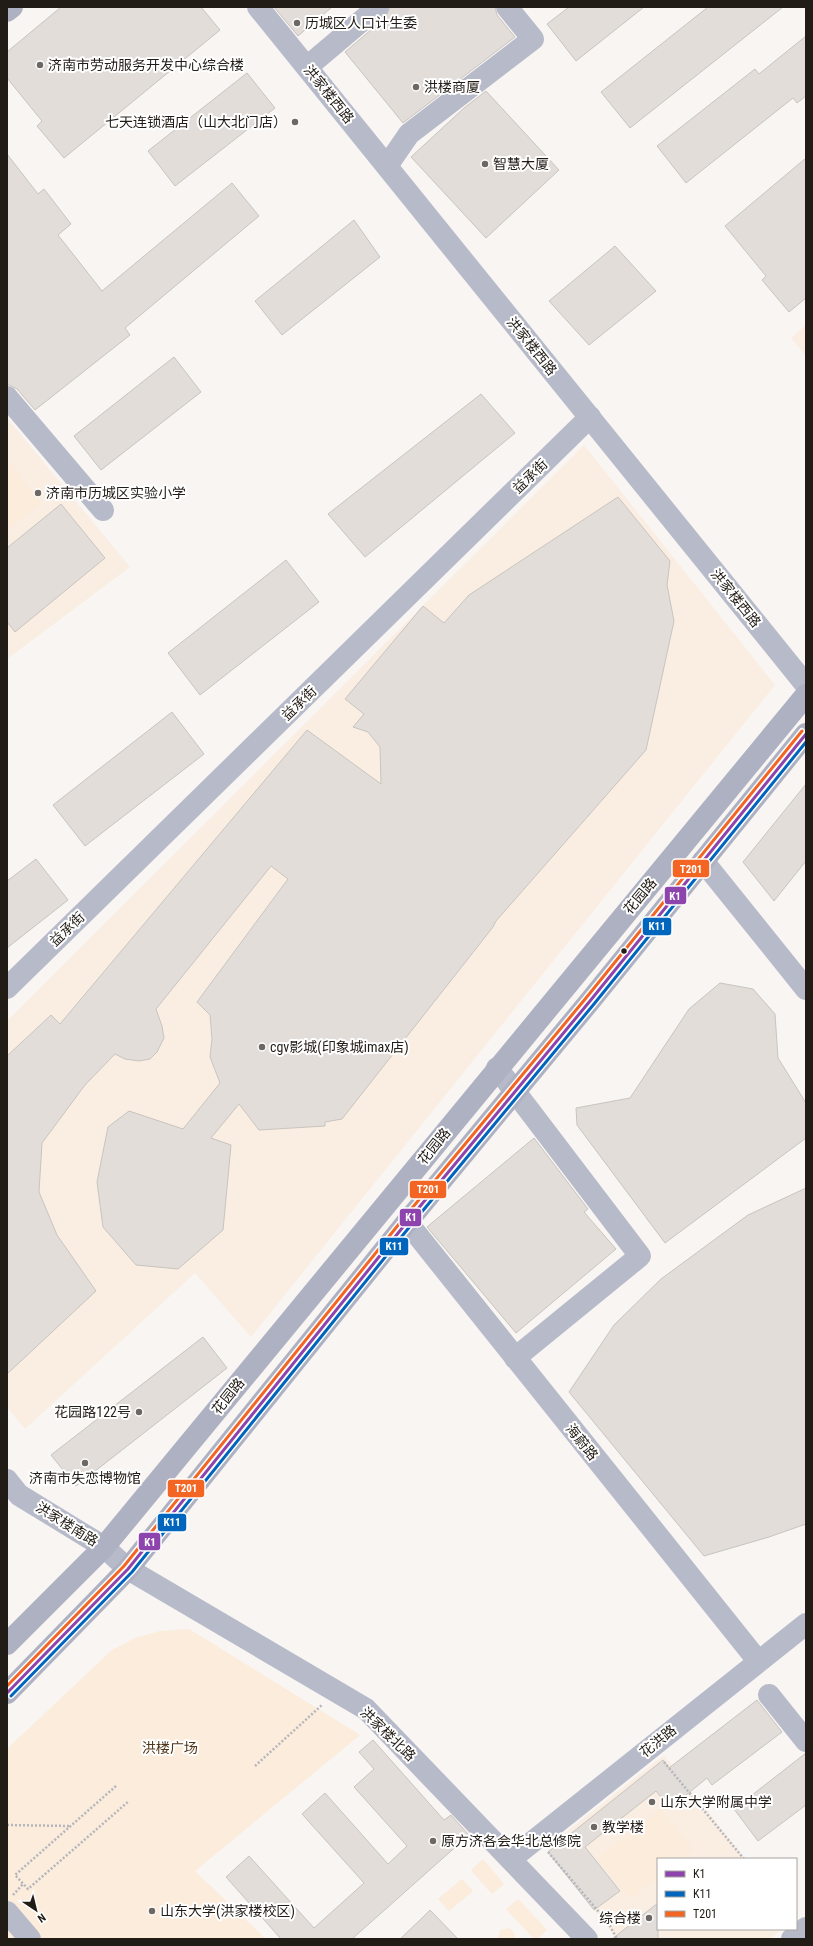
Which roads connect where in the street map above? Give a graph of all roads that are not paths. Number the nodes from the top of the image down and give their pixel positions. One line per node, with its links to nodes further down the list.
1 (12, 7): 5 (main road)
2 (258, 7): 6 (street, 洪家楼西路)
3 (378, 7): 6 (street)
4 (507, 7): 7 (street)
5 (7, 11)
6 (307, 67): 7 (street, 洪家楼西路)
7 (387, 166): 9 (street, 洪家楼西路)
8 (7, 397): 10 (street)
9 (590, 417): 11 (street, 洪家楼西路); 15 (street, 益承街)
10 (104, 510)
11 (806, 685)
12 (806, 695): 17 (main road, 花园路)
13 (806, 734): 14 (main road, 花园路)
14 (703, 861): 16 (street); 18 (main road, 花园路)
15 (7, 988)
16 (806, 989)
17 (498, 1068): 18 (street); 22 (main road, 花园路)
18 (515, 1091): 19 (main road, 花园路); 20 (street)
19 (406, 1222): 20 (street, 海蔚路); 23 (main road, 花园路)
20 (515, 1358): 26 (street, 海蔚路)
21 (7, 1480): 22 (street, 洪家楼南路)
22 (104, 1548): 23 (street, 洪家楼南路); 25 (main road, 花园路)
23 (128, 1569): 27 (main road, 花园路); 30 (street, 洪家楼北路)
24 (806, 1624): 26 (street, 花洪路)
25 (7, 1644)
26 (758, 1661): 30 (street, 花洪路)
27 (7, 1693)
28 (769, 1695): 29 (street)
29 (806, 1741)
30 (511, 1859): 34 (street, 洪家楼北路)
31 (9, 1905): 33 (street)
32 (806, 1928): 35 (street)
33 (30, 1939)
34 (587, 1939)
35 (792, 1939)

